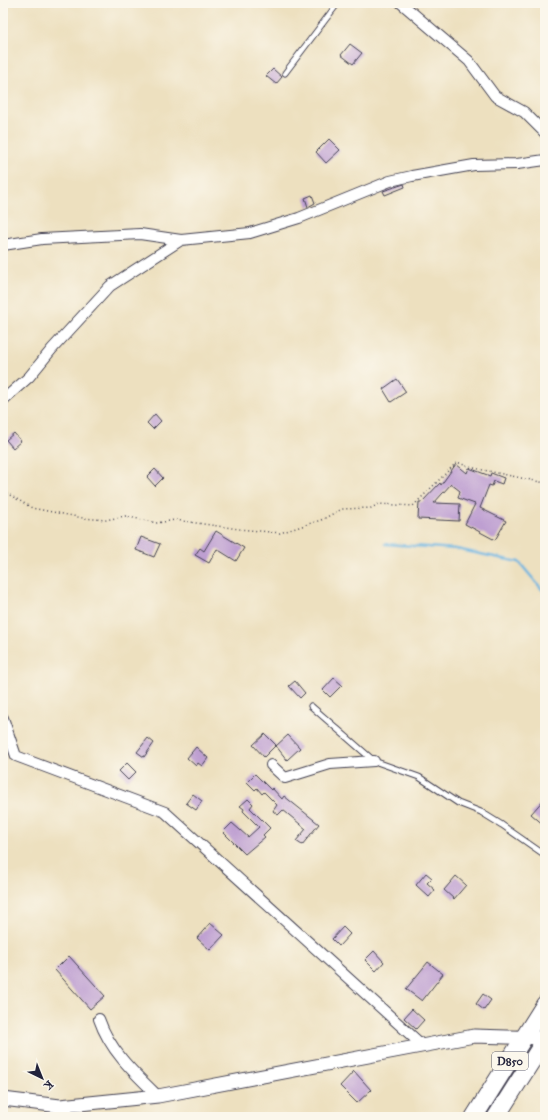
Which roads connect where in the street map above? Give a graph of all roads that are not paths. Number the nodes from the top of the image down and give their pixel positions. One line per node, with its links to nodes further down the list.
1 (338, 3): 3 (lane)
2 (401, 3): 4 (street)
3 (285, 73)
4 (545, 133)
5 (545, 160): 6 (street)
6 (181, 240): 7 (street); 8 (street)
7 (3, 245)
8 (3, 400)
9 (311, 706): 11 (lane)
10 (3, 718): 18 (street)
11 (374, 761): 12 (street); 13 (lane)
12 (271, 765)
13 (545, 855)
14 (545, 1004): 16 (highway, D850)
15 (99, 1019): 20 (street)
16 (525, 1036): 17 (street); 18 (street); 22 (highway, D850)
17 (545, 1039): 23 (highway, D850)
18 (423, 1046): 19 (street); 20 (street)
19 (210, 1082)
20 (158, 1096): 21 (street)
21 (3, 1099)
22 (474, 1117)
23 (496, 1117)

